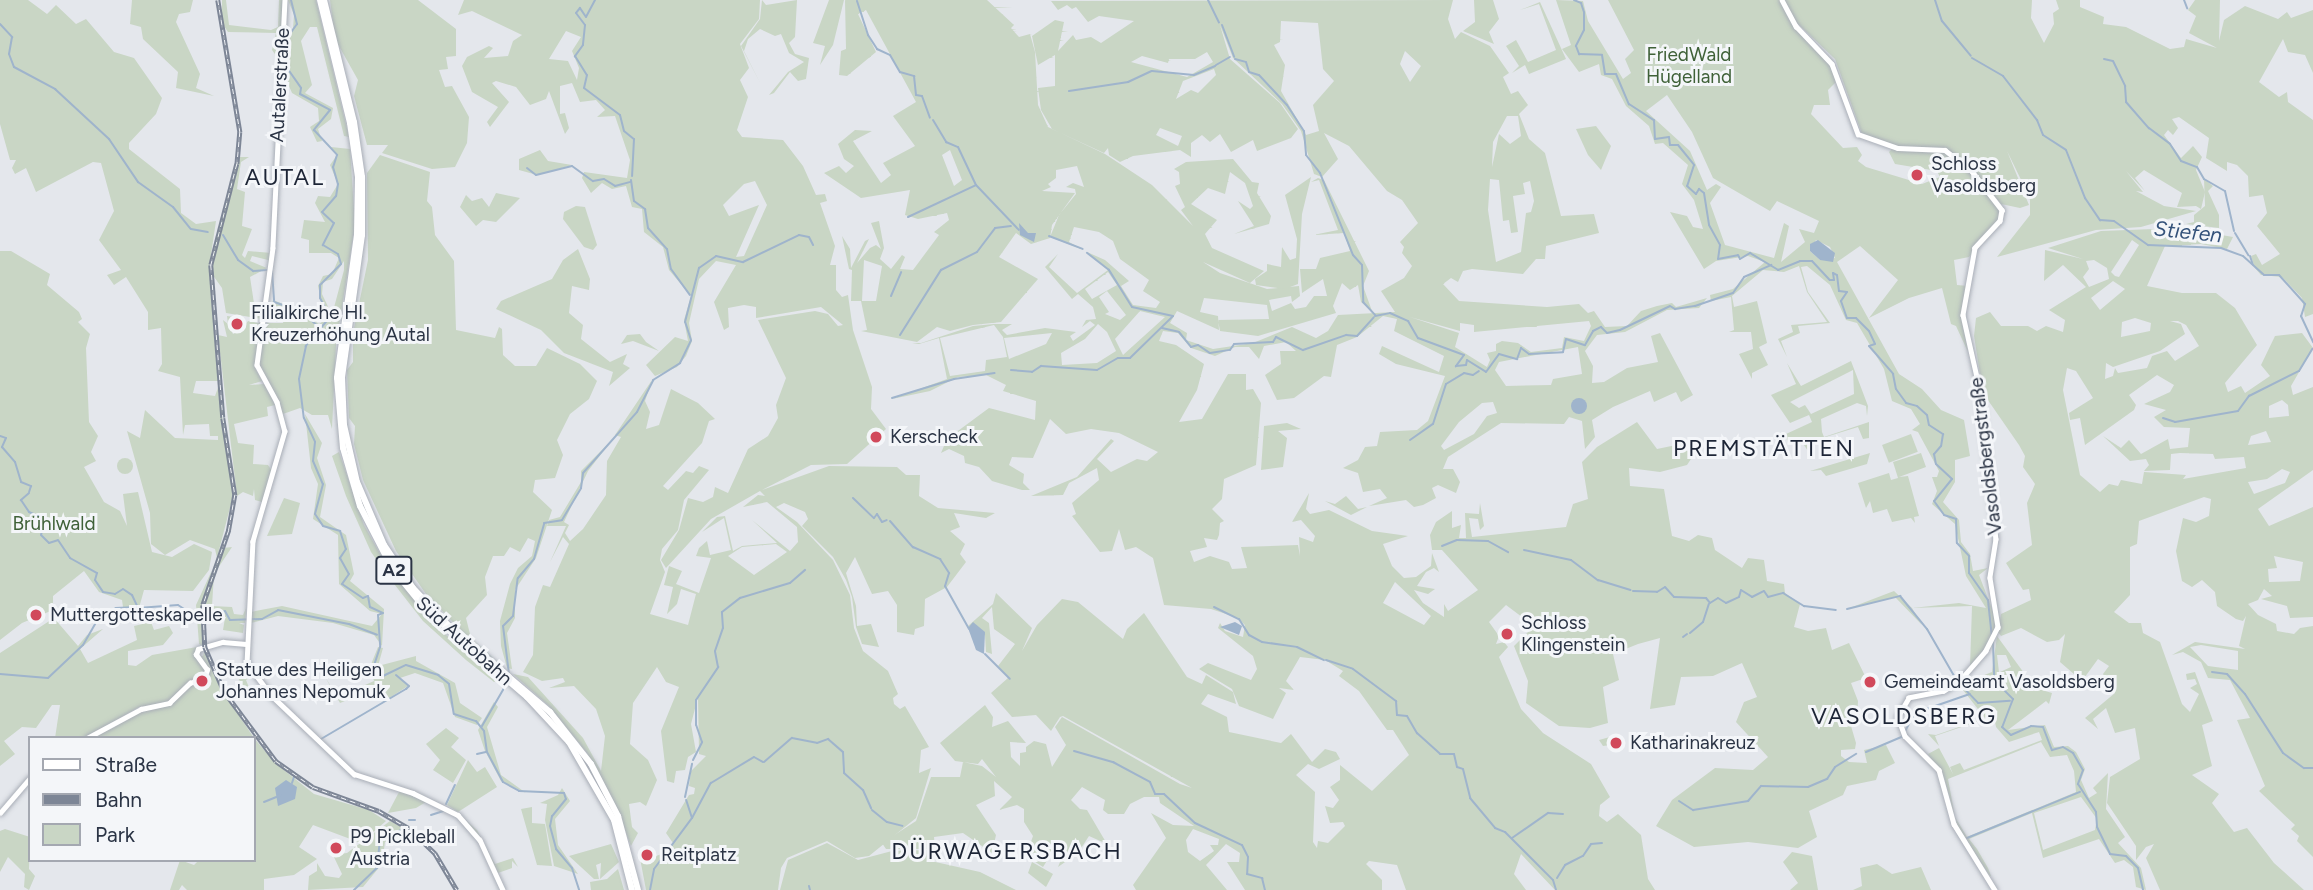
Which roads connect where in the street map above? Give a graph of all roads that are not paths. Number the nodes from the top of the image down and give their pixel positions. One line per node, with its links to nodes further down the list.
1 (285, 0): 4 (main road, Autalerstraße)
2 (322, 0): 9 (highway, Süd Autobahn / A2)
3 (1782, 0): 10 (main road, Vasoldsbergstraße)
4 (246, 644): 5 (main road); 8 (main road, Autalerstraße)
5 (91, 736)
6 (28, 780): 7 (main road)
7 (0, 813)
8 (503, 890)
9 (635, 890)
10 (1995, 890)

